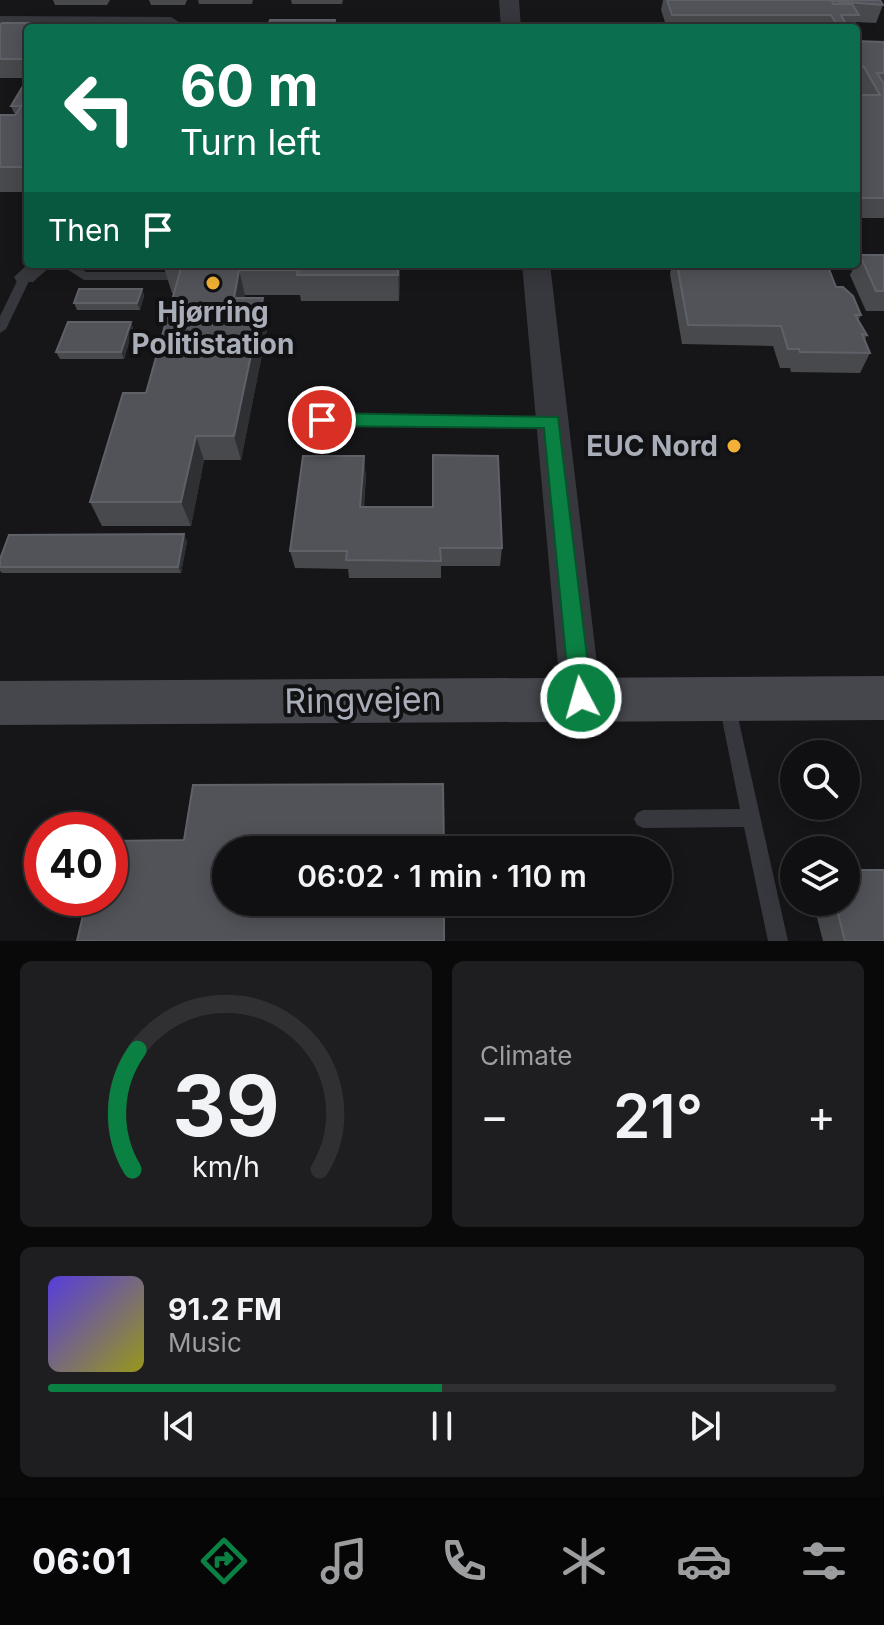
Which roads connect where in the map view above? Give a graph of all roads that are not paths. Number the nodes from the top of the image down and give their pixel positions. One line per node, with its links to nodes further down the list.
1 (509, 0): 4 (street)
2 (0, 21): 3 (street)
3 (170, 24)
4 (511, 24)
5 (71, 268): 8 (lane)
6 (536, 268): 11 (street)
7 (33, 270): 9 (lane)
8 (168, 276)
9 (0, 329)
10 (322, 420): 11 (lane)
11 (552, 421): 12 (street)
12 (581, 698): 14 (main road, Ringvejen); 15 (main road, Ringvejen)
13 (884, 698): 14 (main road, Ringvejen)
14 (726, 700): 16 (lane)
15 (0, 703)
16 (751, 818): 17 (lane); 18 (lane)
17 (643, 819)
18 (778, 941)

